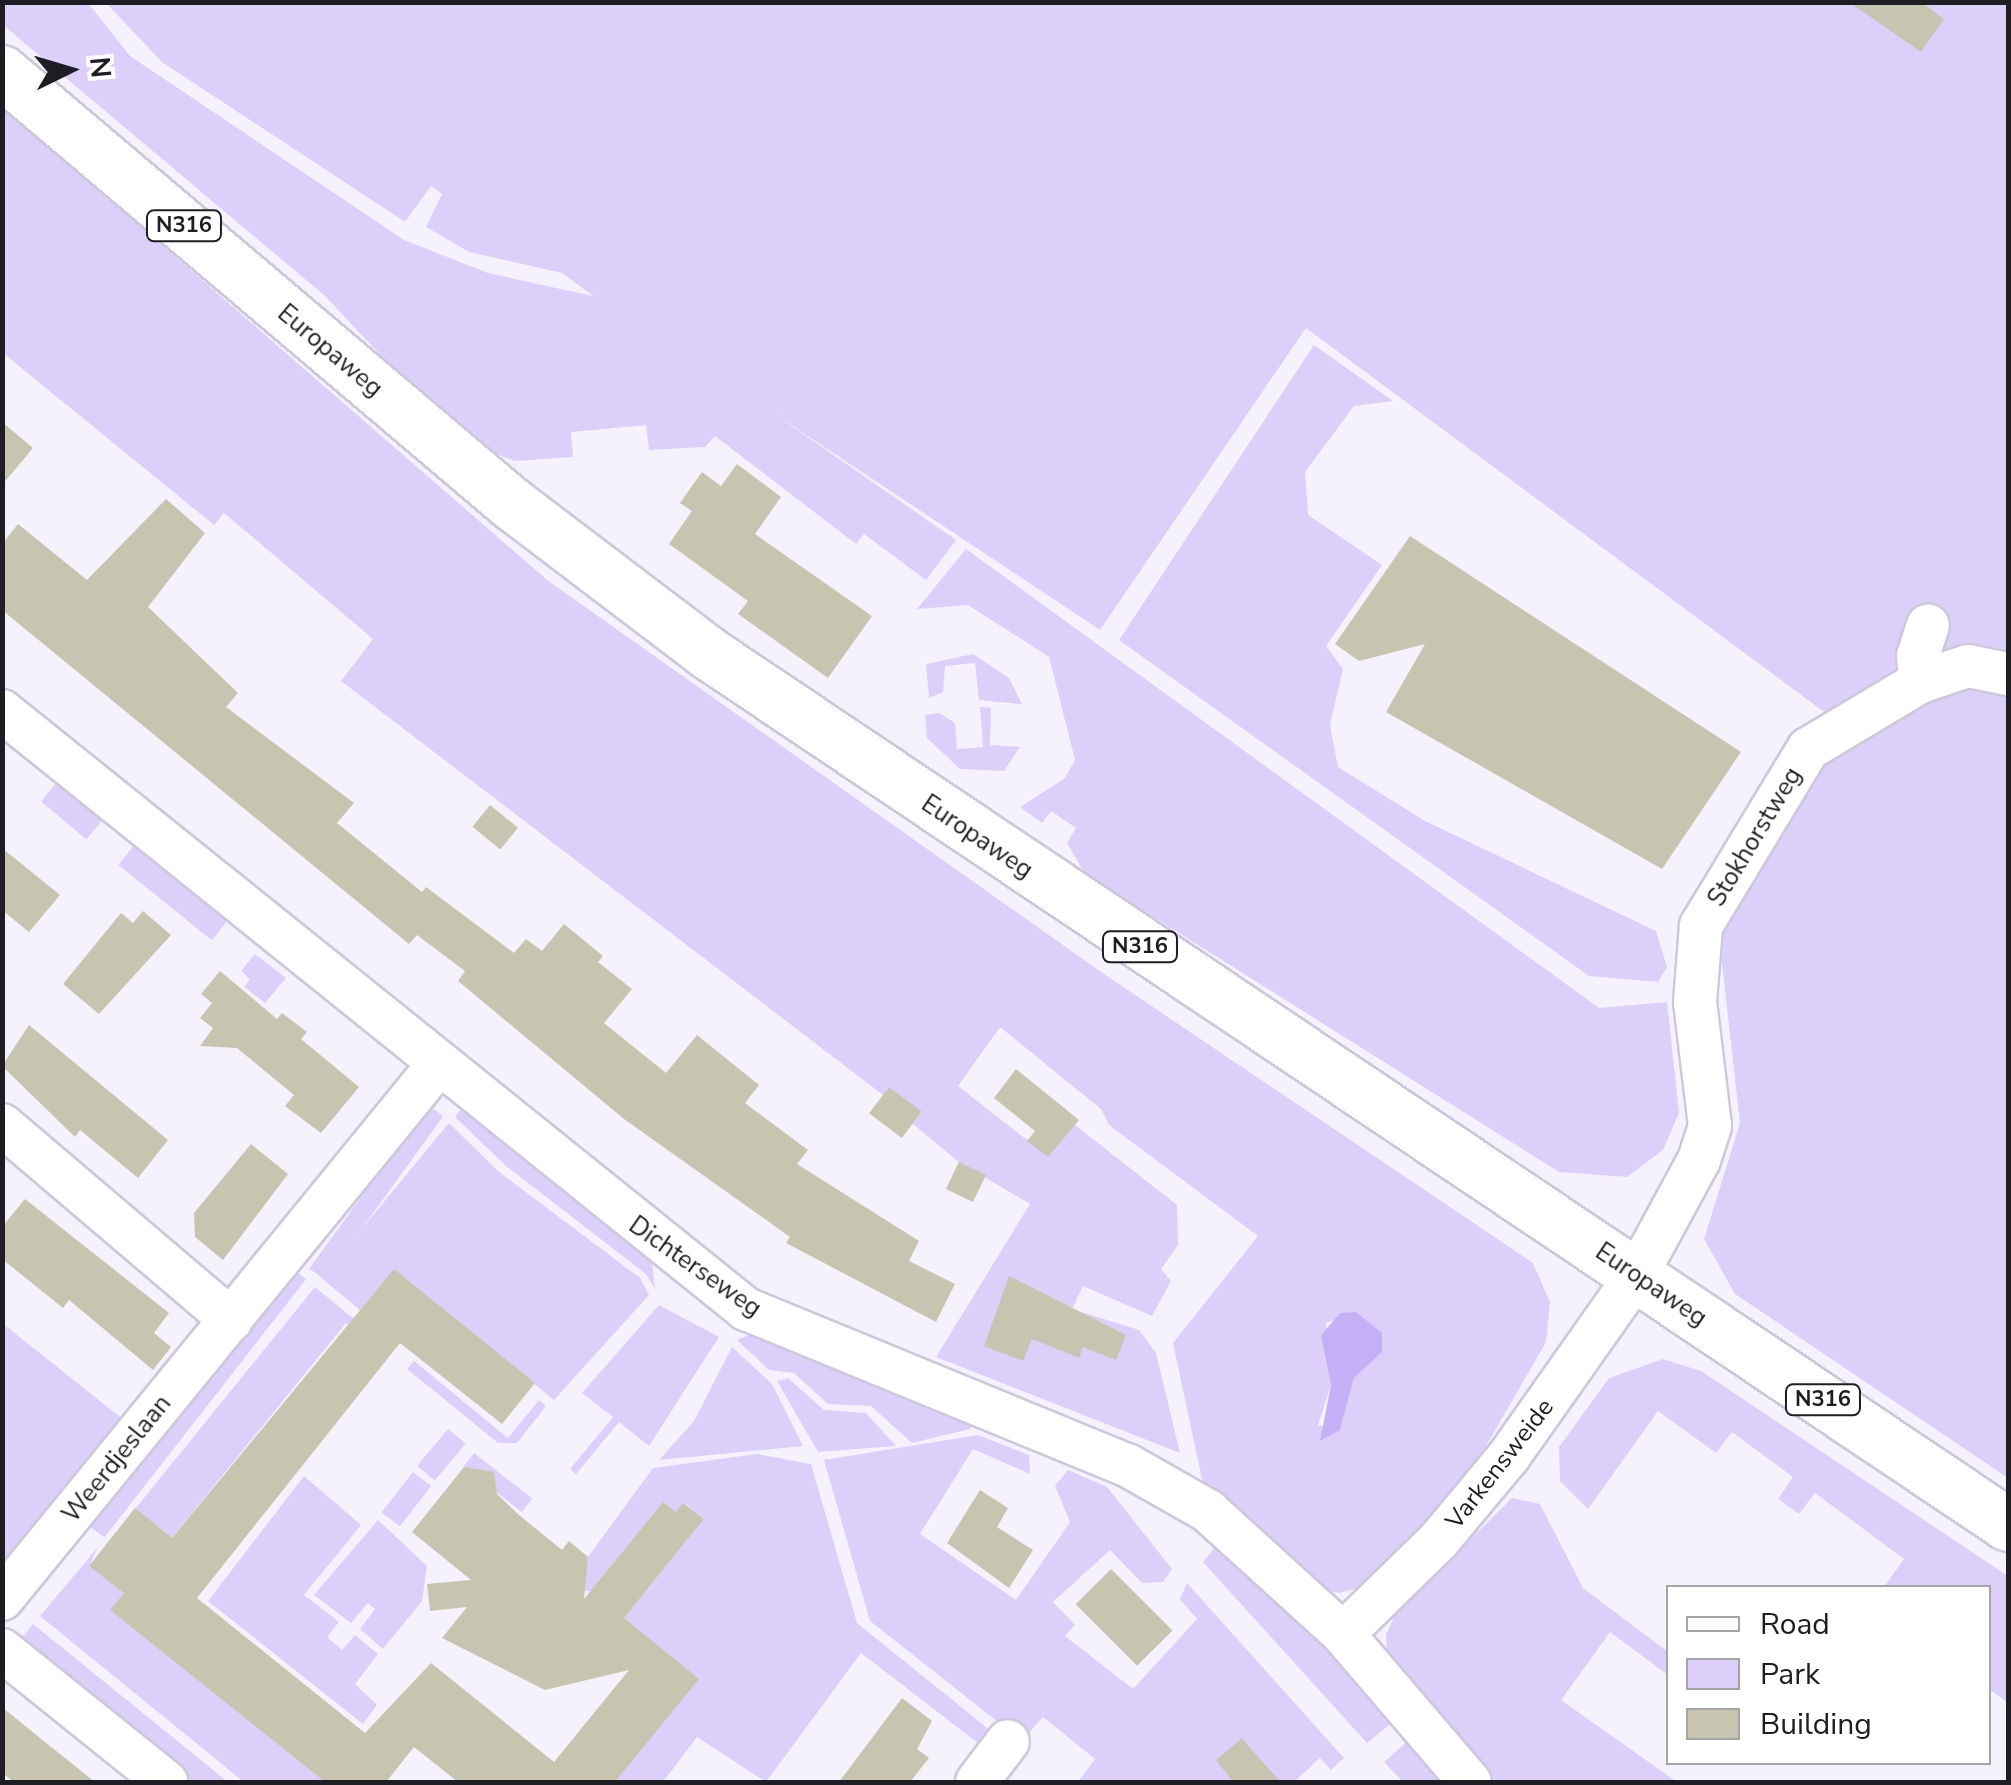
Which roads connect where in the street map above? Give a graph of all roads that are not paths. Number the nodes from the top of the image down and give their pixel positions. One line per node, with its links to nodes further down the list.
1 (2, 72): 8 (main road, Europaweg / N316)
2 (1928, 626): 4 (street)
3 (2008, 674): 4 (street, Stokhorstweg)
4 (1920, 682): 8 (street, Stokhorstweg)
5 (2, 711): 6 (street, Dichterseweg)
6 (438, 1065): 9 (street, Weerdjeslaan); 12 (street, Dichterseweg)
7 (2, 1125): 9 (street)
8 (1636, 1276): 10 (main road, Europaweg / N316); 12 (street, Varkensweide)
9 (231, 1320): 11 (street, Weerdjeslaan)
10 (2008, 1525)
11 (2, 1598)
12 (1343, 1634): 17 (street, Dichterseweg)
13 (2, 1650): 15 (street)
14 (1008, 1741): 16 (street)
15 (166, 1782)
16 (977, 1782)
17 (1470, 1782)

